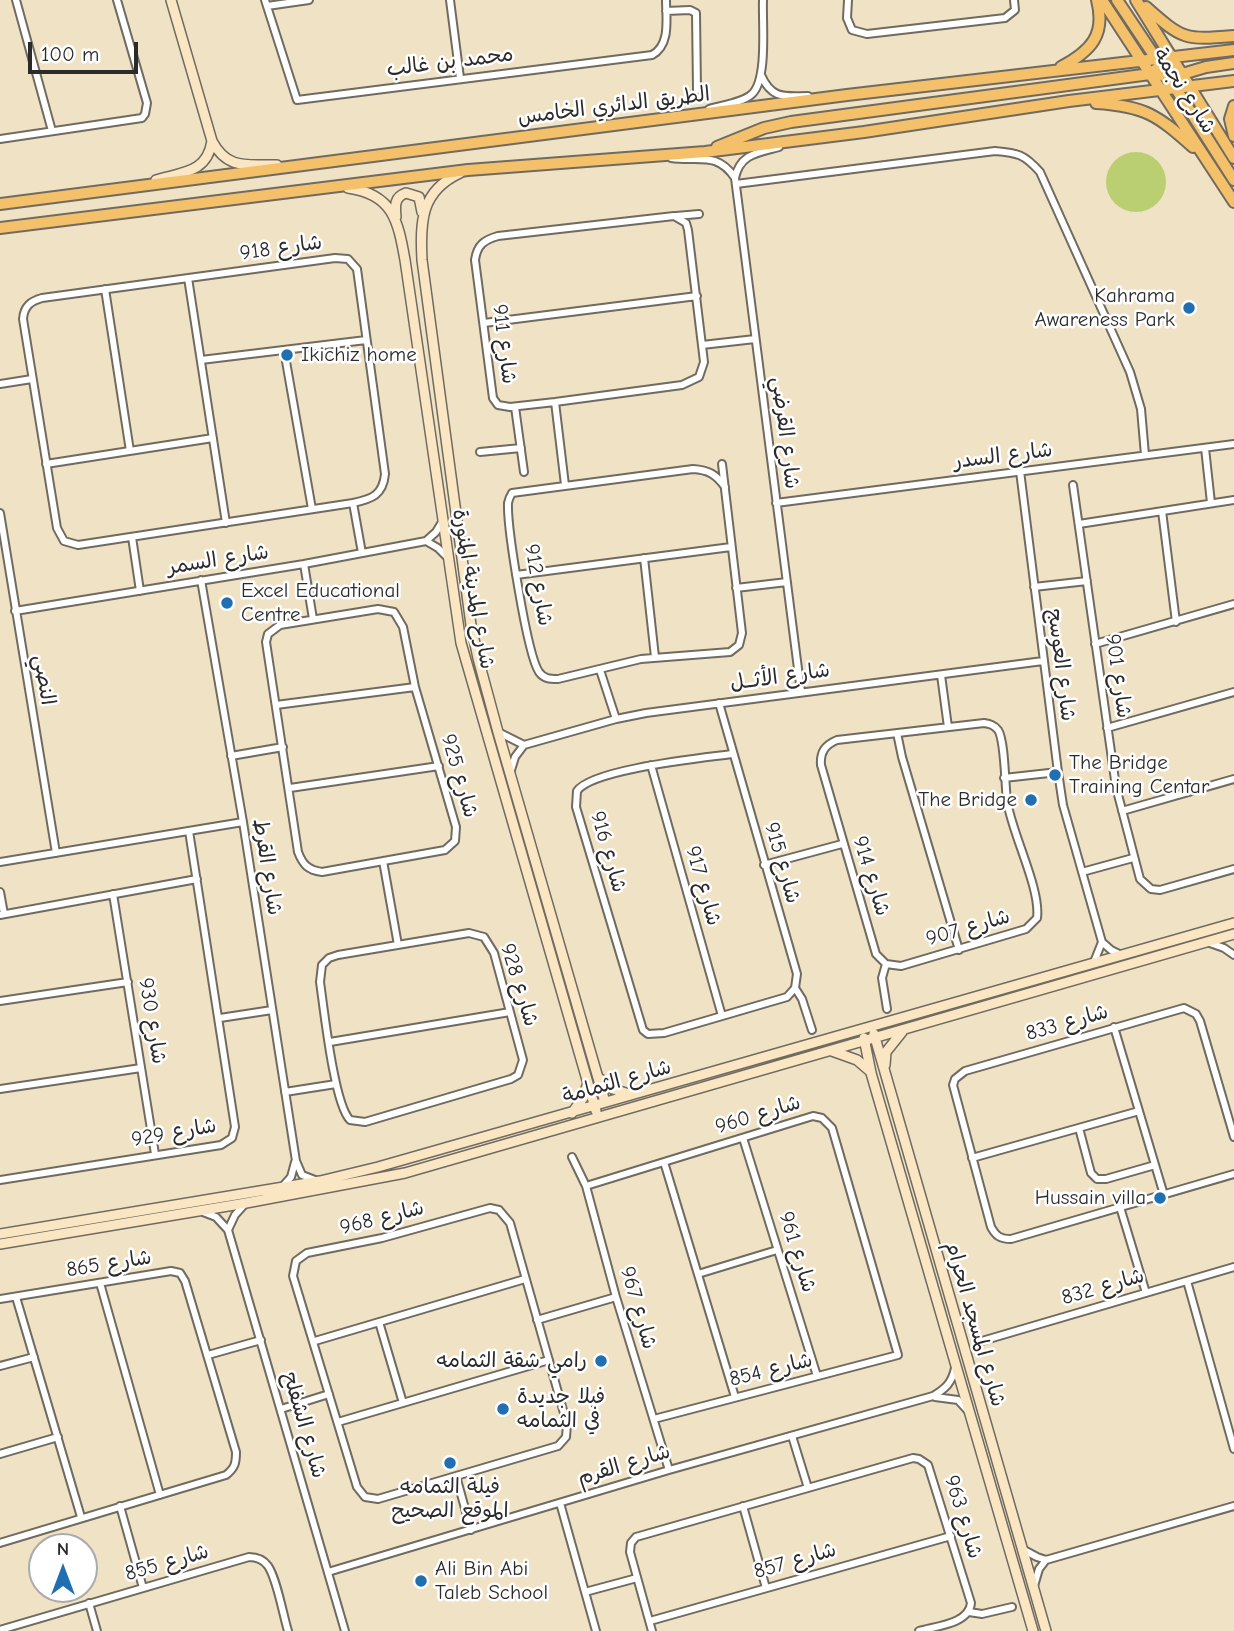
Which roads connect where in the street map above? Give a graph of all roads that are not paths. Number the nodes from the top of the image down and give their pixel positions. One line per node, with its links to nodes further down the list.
1 (16, 0): 34 (street)
2 (117, 0): 34 (street)
3 (172, 0): 38 (street)
4 (309, 0): 14 (street)
5 (450, 0): 24 (street)
6 (666, 0): 15 (street, محمد بن غالب)
7 (762, 0): 23 (street)
8 (848, 0): 9 (street)
9 (1014, 0)
10 (1097, 0): 22 (main road)
11 (1102, 0): 19 (main road, شارع نجمة)
12 (1117, 0): 21 (main road)
13 (1137, 0): 16 (main road); 18 (main road, شارع نجمة)
14 (266, 3): 24 (street, محمد بن غالب)
15 (666, 11): 24 (street, محمد بن غالب); 28 (street)
16 (1234, 36)
17 (1234, 50): 18 (main road)
18 (1173, 59): 21 (main road); 25 (main road, شارع نجمة)
19 (1142, 61): 21 (main road, شارع نجمة); 22 (main road, الطريق الدائري الخامس)
20 (1234, 63): 25 (main road)
21 (1158, 69): 25 (main road); 29 (main road, شارع نجمة); 39 (main road)
22 (1055, 70): 30 (main road, الطريق الدائري الخامس)
23 (761, 75): 30 (street); 33 (street)
24 (460, 78)
25 (1176, 80): 27 (main road); 29 (main road); 45 (main road)
26 (1234, 82): 27 (main road)
27 (1191, 88): 42 (main road, شارع نجمة)
28 (697, 90)
29 (1162, 91): 31 (main road); 41 (main road, شارع نجمة)
30 (847, 95): 33 (main road, الطريق الدائري الخامس)
31 (1069, 101): 37 (main road); 41 (main road)
32 (1234, 106): 35 (main road)
33 (678, 117): 43 (main road, الطريق الدائري الخامس)
34 (52, 131): 36 (street)
35 (1234, 136)
36 (0, 139)
37 (815, 139): 39 (main road); 46 (street)
38 (212, 141): 43 (street); 48 (street)
39 (705, 152): 40 (main road)
40 (644, 155): 44 (main road); 46 (street)
41 (1204, 156): 49 (main road, شارع نجمة)
42 (1234, 158)
43 (298, 166): 48 (main road, الطريق الدائري الخامس)
44 (468, 170): 47 (main road); 53 (street, شارع المدينة المنورة)
45 (1234, 180)
46 (735, 181): 60 (street, شارع القرضي); 75 (street)
47 (325, 187): 54 (street); 55 (main road)
48 (129, 188): 50 (main road, الطريق الدائري الخامس)
49 (1234, 202)
50 (0, 204)
51 (699, 214): 52 (street, شارع 911)
52 (674, 216): 58 (street, شارع 911); 59 (street, شارع 911)
53 (422, 218): 54 (street); 125 (street, شارع المدينة المنورة)
54 (396, 219): 90 (street, شارع المدينة المنورة)
55 (0, 228)
56 (188, 278): 57 (street, شارع 918); 61 (street, شارع 918); 64 (street)
57 (105, 289): 65 (street, شارع 918); 73 (street)
58 (696, 296): 59 (street); 62 (street, شارع 911)
59 (484, 323): 68 (street, شارع 911)
60 (755, 339): 62 (street); 85 (street, شارع القرضي)
61 (366, 340): 63 (street); 84 (street, شارع 918)
62 (702, 345): 67 (street, شارع 911)
63 (284, 350): 64 (street); 87 (street)
64 (201, 360): 69 (street)
65 (32, 379): 66 (street); 76 (street, شارع 918)
66 (0, 384)
67 (555, 402): 68 (street, شارع 911); 80 (street)
68 (515, 407): 71 (street)
69 (213, 438): 73 (street); 91 (street)
70 (1234, 444): 72 (street, شارع السدر)
71 (521, 447): 74 (street); 79 (street)
72 (1205, 448): 75 (street, شارع السدر); 86 (street)
73 (130, 451): 76 (street)
74 (480, 452)
75 (1145, 455): 78 (street, شارع السدر)
76 (46, 464): 93 (street, شارع 918)
77 (722, 464): 82 (street, شارع 912)
78 (1020, 471): 85 (street, شارع السدر); 105 (street, شارع العوسج)
79 (524, 472)
80 (565, 485): 82 (street, شارع 912); 101 (street, شارع 912)
81 (1073, 485): 92 (street, شارع 901)
82 (724, 487): 95 (street, شارع 912)
83 (1234, 500): 86 (street)
84 (353, 503): 87 (street, شارع 918); 97 (street)
85 (776, 503): 104 (street, شارع القرضي)
86 (1211, 503): 88 (street)
87 (312, 509): 91 (street, شارع 918)
88 (1162, 511): 92 (street); 111 (street)
89 (0, 513): 96 (street, النصي)
90 (442, 520): 94 (street); 98 (street, شارع المدينة المنورة)
91 (226, 523): 93 (street, شارع 918)
92 (1079, 524): 103 (street, شارع 901)
93 (132, 537): 107 (street)
94 (426, 541): 97 (street, شارع السمر); 98 (street)
95 (731, 547): 99 (street); 106 (street, شارع 912)
96 (3, 552): 109 (street, النصي)
97 (362, 553): 100 (street, شارع السمر)
98 (448, 558): 183 (street, شارع المدينة المنورة)
99 (644, 558): 101 (street); 113 (street)
100 (304, 564): 102 (street, شارع السمر); 110 (street)
101 (516, 575): 115 (street, شارع 912)
102 (201, 580): 107 (street, شارع السمر); 131 (street, شارع القرط)
103 (1087, 581): 105 (street); 112 (street, شارع 901)
104 (787, 582): 106 (street); 118 (street, شارع القرضي)
105 (1034, 587): 114 (street, شارع العوسج)
106 (736, 588): 113 (street, شارع 912)
107 (141, 590): 109 (street, شارع السمر)
108 (1234, 604): 111 (street)
109 (15, 611): 143 (street, النصي)
110 (313, 618): 117 (street, شارع 925); 121 (street, شارع 925)
111 (1176, 622): 112 (street)
112 (1096, 644): 124 (street, شارع 901)
113 (655, 657): 115 (street, شارع 912)
114 (1043, 661): 116 (street, شارع الأثــل); 135 (street, شارع العوسج)
115 (600, 670): 122 (street)
116 (942, 675): 118 (street, شارع الأثــل); 123 (street)
117 (415, 687): 121 (street); 133 (street, شارع 925)
118 (801, 692): 120 (street, شارع الأثــل)
119 (1234, 692): 124 (street)
120 (719, 703): 122 (street, شارع الأثــل); 130 (street, شارع 915)
121 (276, 705): 128 (street, شارع 925)
122 (616, 719): 127 (street, شارع الأثــل)
123 (948, 727): 126 (street, شارع 907); 136 (street, شارع 907)
124 (1107, 728): 139 (street, شارع 901)
125 (498, 732): 127 (street); 134 (street, شارع المدينة المنورة)
126 (897, 733): 129 (street, شارع 907); 159 (street)
127 (524, 745): 134 (street)
128 (283, 747): 131 (street); 138 (street, شارع 925)
129 (824, 749): 142 (street, شارع 914)
130 (732, 754): 132 (street, شارع 916); 147 (street, شارع 915)
131 (231, 756): 140 (street, شارع القرط)
132 (651, 765): 170 (street, شارع 917); 170 (street, شارع 916)
133 (439, 766): 138 (street); 145 (street, شارع 925)
134 (510, 772): 182 (street, شارع المدينة المنورة)
135 (1058, 772): 136 (street); 149 (street, شارع العوسج)
136 (1004, 778): 159 (street, شارع 907)
137 (1234, 779): 139 (street)
138 (289, 788): 145 (street, شارع 925)
139 (1122, 811): 144 (street, شارع 901)
140 (243, 822): 141 (street); 168 (street, شارع القرط)
141 (189, 831): 143 (street); 150 (street, شارع 929)
142 (842, 844): 147 (street); 162 (street, شارع 914)
143 (55, 853): 146 (street)
144 (1133, 858): 148 (street, شارع 901); 149 (street)
145 (383, 861): 158 (street)
146 (0, 862)
147 (764, 865): 165 (street, شارع 915)
148 (1234, 869)
149 (1082, 872): 156 (street, شارع العوسج)
150 (197, 879): 152 (street); 171 (street, شارع 929)
151 (0, 892): 153 (street)
152 (113, 894): 153 (street); 164 (street, شارع 930)
153 (2, 914)
154 (1234, 923): 160 (street, شارع الثمامة)
155 (1234, 934): 157 (street, شارع الثمامة)
156 (1102, 942): 160 (street); 163 (street)
157 (1205, 942): 161 (street); 173 (street, شارع الثمامة)
158 (398, 945): 169 (street, شارع 928); 177 (street, شارع 928)
159 (959, 950): 162 (street, شارع 907)
160 (1123, 955): 163 (street, شارع الثمامة)
161 (1234, 955)
162 (886, 964): 167 (street, شارع 914)
163 (1092, 964): 175 (street, شارع الثمامة)
164 (128, 982): 166 (street); 179 (street, شارع 930)
165 (795, 988): 170 (street); 174 (street, شارع 915)
166 (0, 1001)
167 (887, 1009)
168 (272, 1010): 171 (street); 186 (street, شارع القرط)
169 (510, 1012): 177 (street); 184 (street, شارع 928)
170 (722, 1016)
171 (220, 1018): 195 (street, شارع 929)
172 (1114, 1027): 189 (street); 194 (street, شارع 833); 197 (street, شارع 833)
173 (905, 1029): 175 (street, شارع الثمامة); 180 (street)
174 (812, 1030)
175 (871, 1032): 176 (street, شارع المسجد الحرام); 180 (street, شارع المسجد الحرام); 187 (street, شارع الثمامة)
176 (865, 1041): 178 (street, شارع الثمامة); 181 (street, شارع المسجد الحرام)
177 (330, 1042): 184 (street, شارع 928)
178 (831, 1051): 181 (street); 190 (street, شارع الثمامة)
179 (141, 1068): 185 (street); 195 (street, شارع 930)
180 (884, 1070): 259 (street, شارع المسجد الحرام)
181 (872, 1073): 232 (street, شارع المسجد الحرام)
182 (598, 1076): 187 (street); 188 (street, شارع المدينة المنورة)
183 (588, 1081): 190 (street, شارع المدينة المنورة); 191 (street)
184 (336, 1084): 186 (street)
185 (0, 1089)
186 (285, 1092): 198 (street, شارع القرط)
187 (632, 1095): 188 (street, شارع الثمامة)
188 (605, 1102): 190 (street, شارع الثمامة)
189 (1139, 1111): 192 (street); 200 (street)
190 (596, 1112): 191 (street, شارع الثمامة); 207 (street, شارع الثمامة)
191 (572, 1113): 203 (street, شارع الثمامة)
192 (1079, 1128): 197 (street); 200 (street)
193 (743, 1138): 199 (street, شارع 960); 213 (street, شارع 961); 229 (street, شارع 960)
194 (1234, 1138)
195 (155, 1154): 202 (street, شارع 929)
196 (572, 1157): 204 (street, شارع 967)
197 (972, 1158): 208 (street)
198 (296, 1161): 203 (street); 205 (street)
199 (664, 1162): 204 (street, شارع 960); 215 (street)
200 (1155, 1165): 206 (street)
201 (1234, 1174): 206 (street)
202 (0, 1180)
203 (320, 1181): 205 (street, شارع الثمامة)
204 (586, 1186): 221 (street, شارع 967)
205 (281, 1188): 211 (street, شارع الثمامة)
206 (1164, 1195): 208 (street)
207 (246, 1203): 209 (street, شارع الثمامة); 210 (street)
208 (1120, 1207): 219 (street)
209 (199, 1211): 210 (street); 212 (street, شارع الثمامة)
210 (228, 1230): 225 (street, شارع الشفلح)
211 (0, 1234)
212 (0, 1244)
213 (777, 1250): 215 (street); 234 (street, شارع 961)
214 (1234, 1267): 217 (street, شارع 832)
215 (698, 1274): 237 (street)
216 (525, 1279): 223 (street, شارع 968); 224 (street); 226 (street, شارع 968)
217 (1187, 1281): 219 (street, شارع 832); 245 (street)
218 (100, 1283): 220 (street, شارع 865); 228 (street, شارع 865); 250 (street)
219 (1146, 1293): 227 (street, شارع 832)
220 (16, 1297): 222 (street, شارع 865); 230 (street)
221 (616, 1297): 223 (street); 241 (street, شارع 967)
222 (0, 1299)
223 (537, 1320): 231 (street, شارع 968)
224 (379, 1322): 226 (street); 238 (street)
225 (261, 1340): 228 (street); 239 (street, شارع الشفلح)
226 (314, 1341): 235 (street, شارع 968)
227 (982, 1341)
228 (208, 1355): 250 (street, شارع 865)
229 (898, 1355): 234 (street, شارع 854)
230 (34, 1357): 233 (street); 244 (street)
231 (549, 1360): 238 (street); 248 (street, شارع 968)
232 (956, 1363): 236 (street); 240 (street, شارع المسجد الحرام)
233 (0, 1366)
234 (817, 1376): 237 (street, شارع 854)
235 (329, 1394): 239 (street); 242 (street, شارع 968)
236 (933, 1396): 240 (street); 243 (street, شارع القرم)
237 (735, 1397): 241 (street, شارع 854)
238 (403, 1403): 242 (street)
239 (281, 1409): 261 (street, شارع الشفلح)
240 (971, 1415): 279 (street, شارع المسجد الحرام)
241 (653, 1419): 247 (street, شارع 967)
242 (338, 1422): 248 (street, شارع 968)
243 (793, 1436): 247 (street, شارع القرم); 249 (street)
244 (58, 1437): 246 (street); 255 (street)
245 (1234, 1449)
246 (0, 1454)
247 (669, 1470): 251 (street, شارع القرم)
248 (456, 1476): 256 (street)
249 (808, 1488): 254 (street, شارع 963); 257 (street, شارع 963)
250 (160, 1494): 253 (street, شارع 865)
251 (560, 1503): 256 (street, شارع القرم); 266 (street)
252 (1234, 1506): 260 (street)
253 (120, 1507): 255 (street, شارع 865); 263 (street)
254 (743, 1507): 262 (street, شارع 963); 264 (street)
255 (81, 1517): 258 (street, شارع 865)
256 (471, 1530): 261 (street, شارع القرم)
257 (951, 1536): 264 (street, شارع 857); 270 (street, شارع 963)
258 (0, 1543)
259 (1022, 1548): 260 (street); 265 (street, شارع المسجد الحرام)
260 (1046, 1560): 265 (street)
261 (328, 1572): 275 (street, شارع الشفلح)
262 (637, 1578): 266 (street); 271 (street)
263 (143, 1588): 267 (street, شارع 855); 274 (street, شارع 855)
264 (766, 1588): 271 (street, شارع 857)
265 (1034, 1591): 280 (street, شارع المسجد الحرام)
266 (586, 1592): 276 (street)
267 (98, 1600)
268 (89, 1603): 272 (street, شارع 855); 273 (street)
269 (1012, 1607): 270 (street)
270 (970, 1612): 278 (street)
271 (650, 1621): 277 (street)
272 (0, 1630)
273 (97, 1631)
274 (288, 1631)
275 (345, 1631)
276 (596, 1631)
277 (652, 1631)
278 (919, 1631)
279 (1033, 1631)
280 (1046, 1631)

